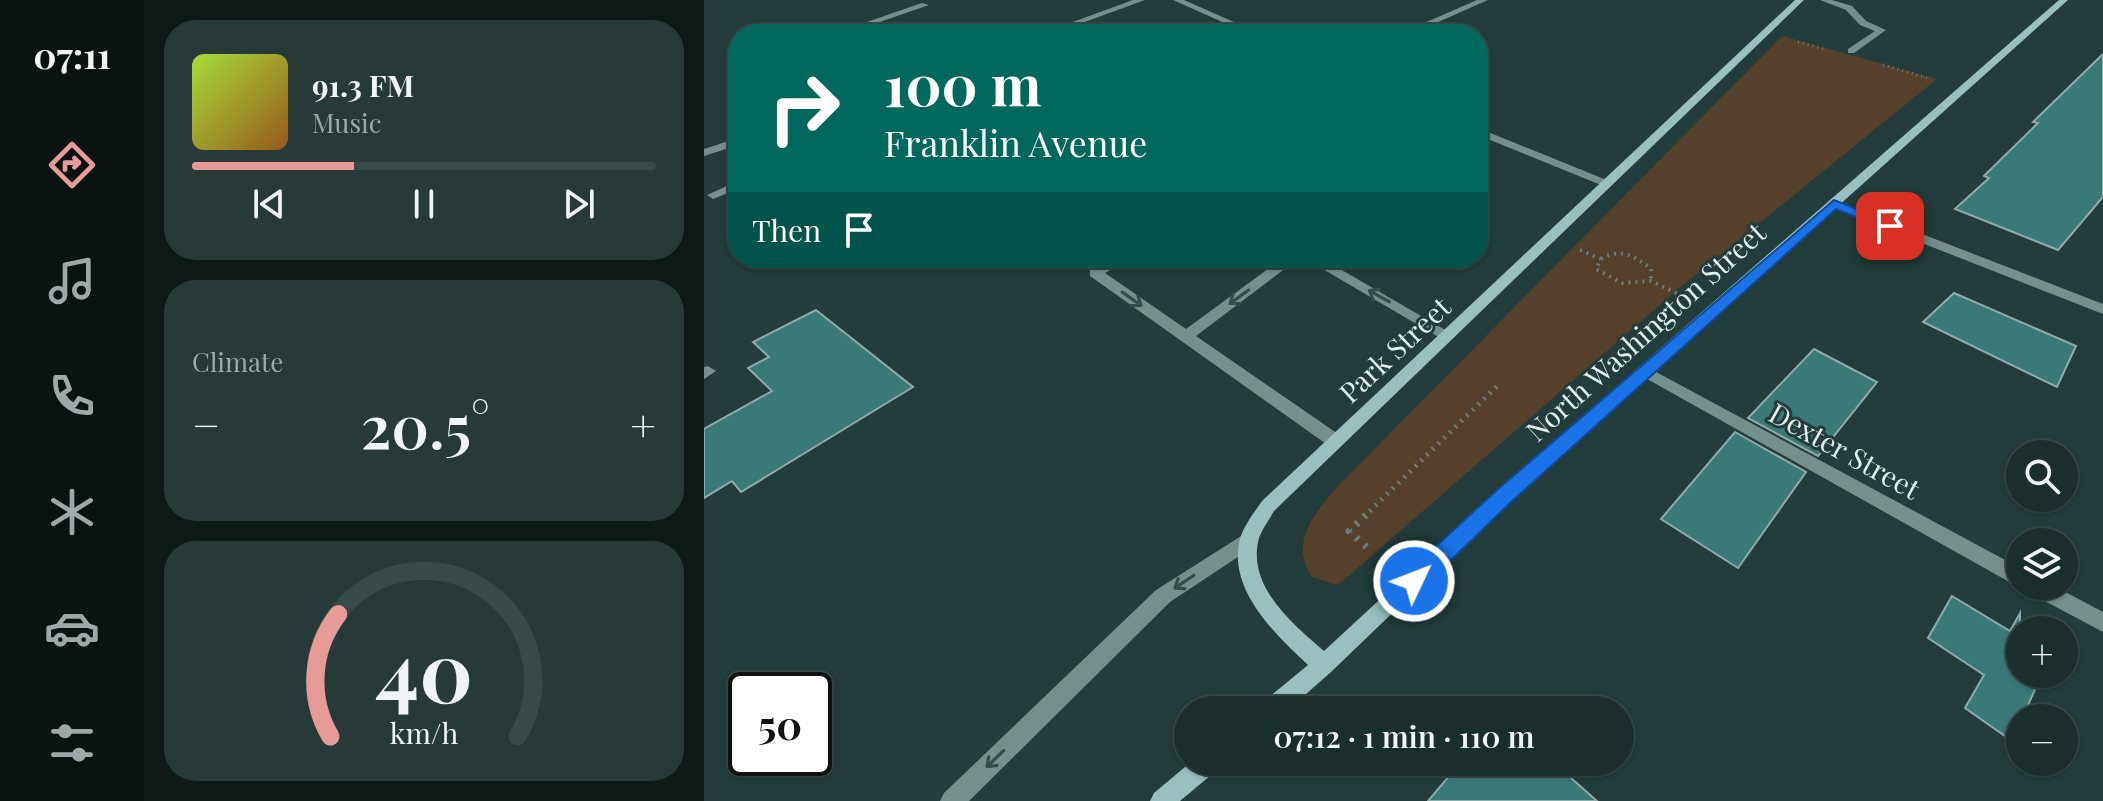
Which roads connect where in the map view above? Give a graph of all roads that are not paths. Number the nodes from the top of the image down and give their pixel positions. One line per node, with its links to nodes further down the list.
1 (1141, 0): 9 (street)
2 (1177, 0): 10 (street)
3 (1484, 0): 11 (street)
4 (1800, 0): 16 (main road, Park Street)
5 (1824, 0): 12 (street)
6 (2064, 0): 19 (main road, North Washington Street)
7 (925, 5): 8 (street)
8 (867, 24)
9 (1073, 24)
10 (1233, 24)
11 (1427, 24)
12 (1851, 51)
13 (1488, 135): 16 (street)
14 (728, 145): 15 (street)
15 (704, 153)
16 (1605, 183): 24 (main road, Park Street)
17 (728, 189): 18 (street)
18 (713, 195)
19 (1834, 204): 23 (street); 26 (main road, North Washington Street)
20 (1105, 268): 25 (street, one-way to 25)
21 (1278, 268): 25 (street, one-way to 25)
22 (1329, 268): 24 (street, one-way to 22)
23 (2103, 309)
24 (1447, 335): 27 (main road, Park Street)
25 (1185, 337): 27 (street)
26 (1645, 371): 29 (street, Dexter Street); 32 (main road, North Washington Street)
27 (1335, 441): 28 (main road, Park Street)
28 (1249, 539): 32 (main road); 35 (street, one-way to 35)
29 (2006, 570)
30 (2061, 600): 31 (street)
31 (2103, 623)
32 (1324, 665): 33 (main road, North Washington Street)
33 (1287, 696)
34 (1192, 776): 36 (main road)
35 (952, 801)
36 (1162, 801)

